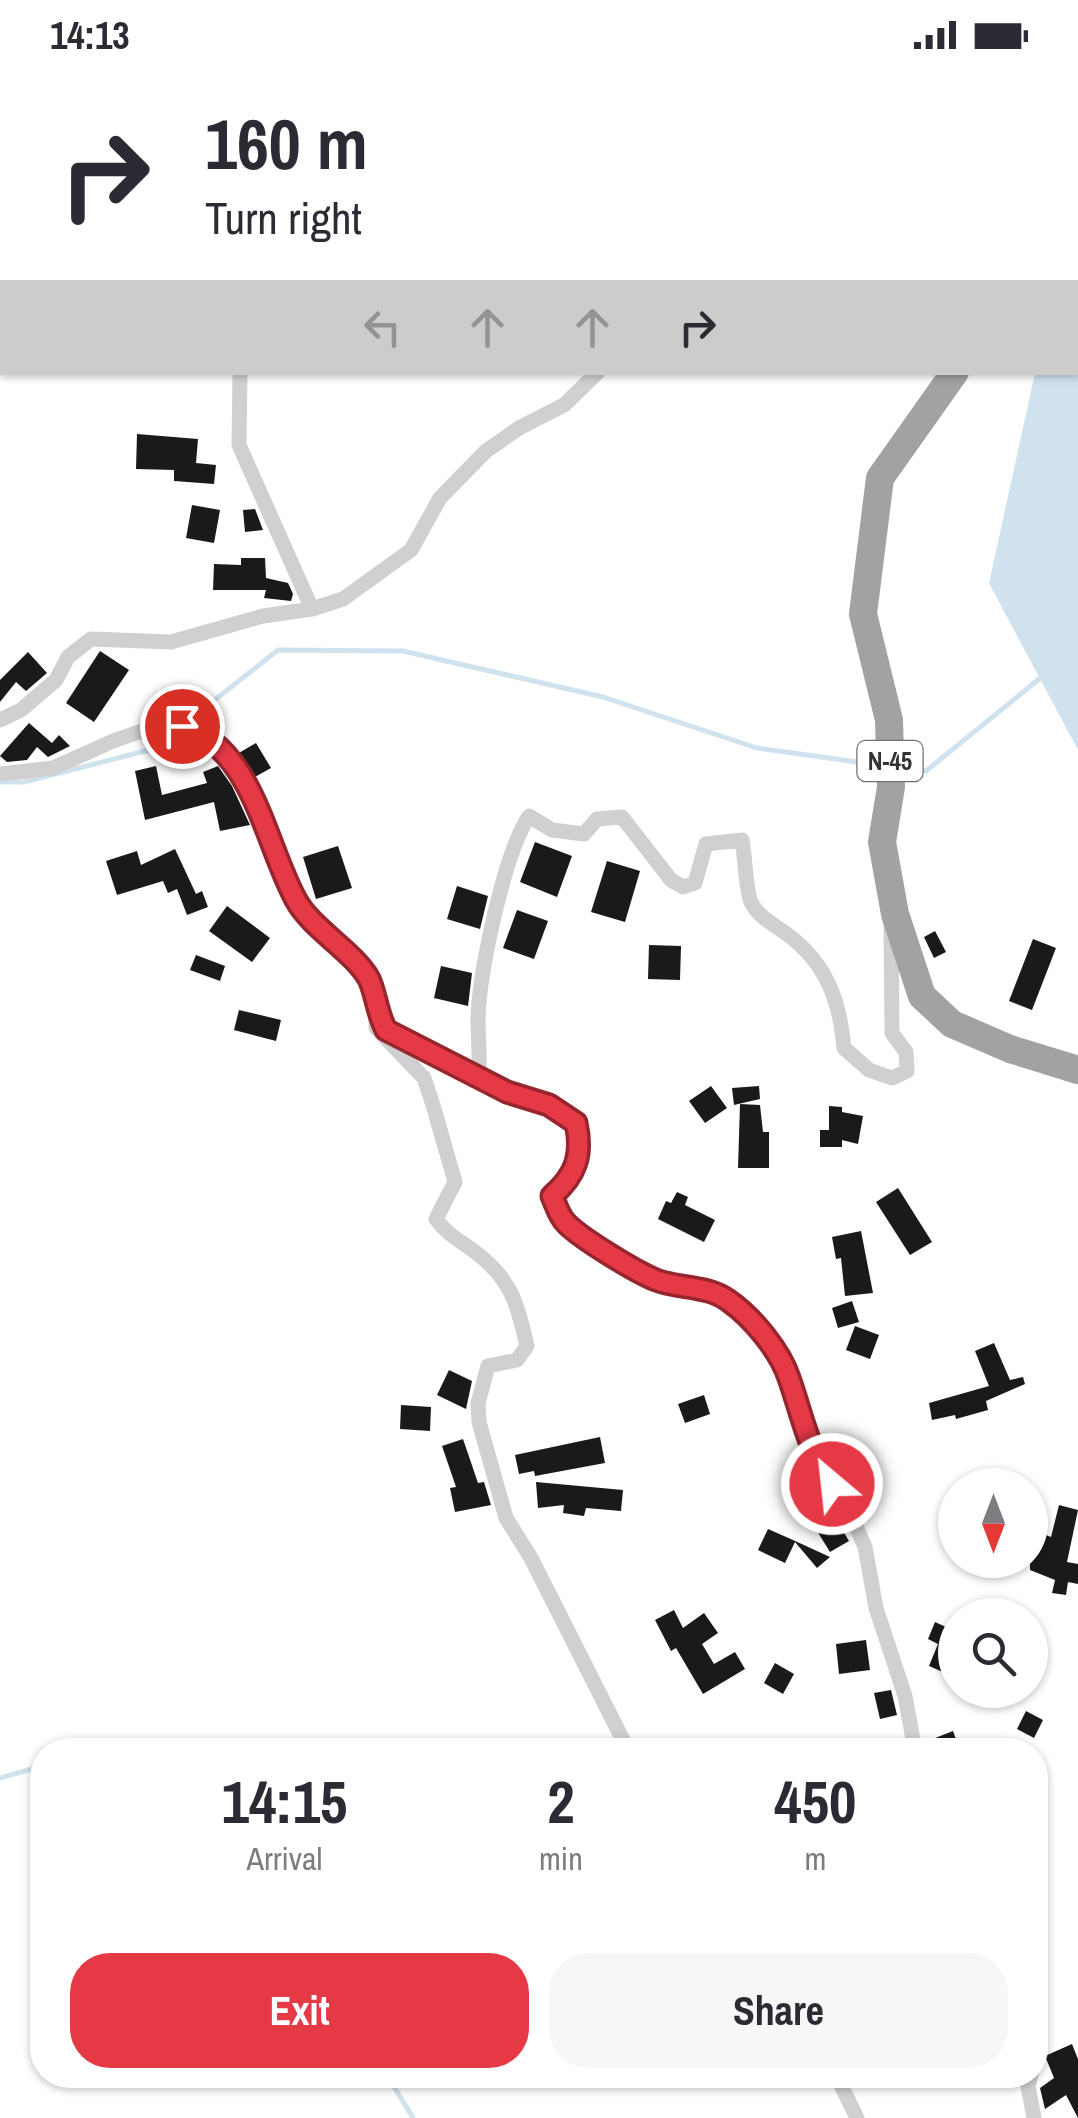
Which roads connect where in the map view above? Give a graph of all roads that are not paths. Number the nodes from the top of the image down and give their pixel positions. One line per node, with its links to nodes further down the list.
1 (240, 375): 4 (street)
2 (595, 375): 4 (street)
3 (953, 375): 7 (highway, N-45)
4 (312, 609): 5 (street)
5 (0, 720)
6 (0, 774): 8 (street)
7 (892, 896): 9 (highway, N-45); 10 (street)
8 (376, 1011): 10 (street); 11 (street)
9 (1078, 1070)
10 (479, 1074): 12 (street)
11 (622, 1738)
12 (912, 1738)
13 (843, 2088): 15 (street)
14 (1028, 2088): 16 (street)
15 (858, 2118)
16 (1034, 2118)

